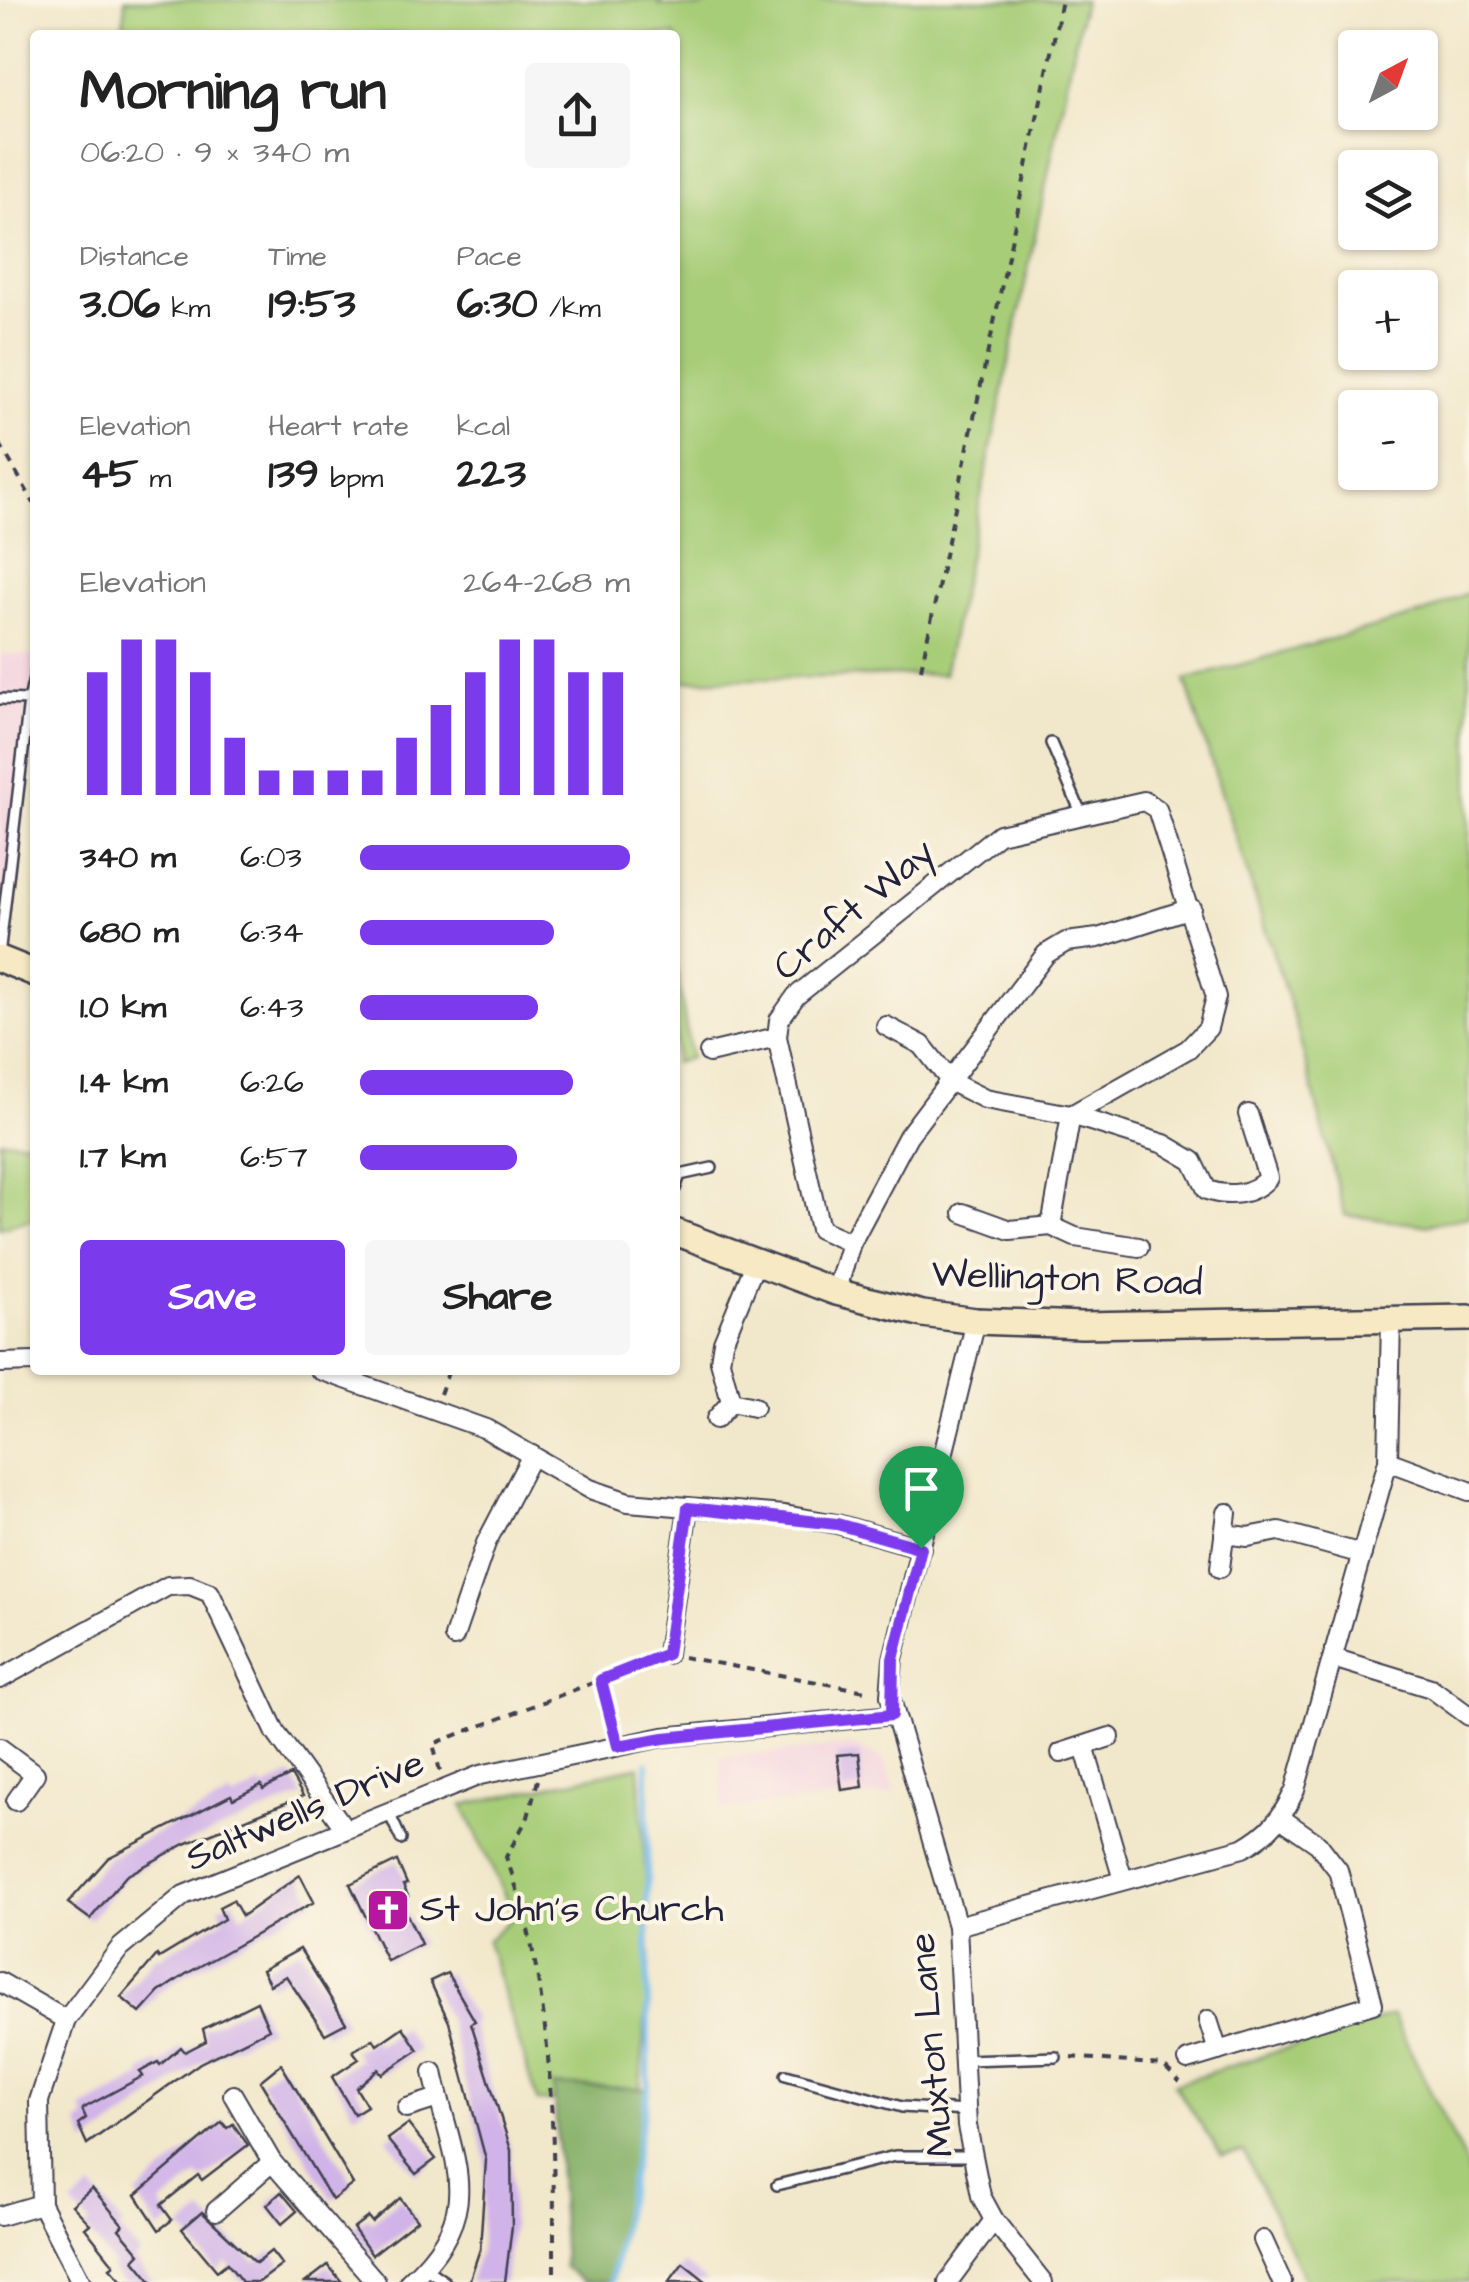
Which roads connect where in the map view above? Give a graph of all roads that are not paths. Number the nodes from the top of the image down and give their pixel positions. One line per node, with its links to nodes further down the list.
1 (30, 696): 3 (lane)
2 (0, 699): 3 (lane)
3 (29, 700): 7 (lane)
4 (1051, 743): 5 (lane)
5 (1082, 815): 8 (street, Craft Way); 13 (street, Craft Way)
6 (0, 838): 7 (lane)
7 (12, 850): 9 (lane)
8 (1191, 908): 15 (street); 17 (street, Craft Way)
9 (0, 947)
10 (0, 959): 11 (street)
11 (30, 971)
12 (886, 1026): 15 (street)
13 (777, 1036): 14 (street); 23 (street, Craft Way)
14 (708, 1053)
15 (951, 1082): 17 (street); 23 (street)
16 (1248, 1114): 17 (street)
17 (1071, 1116): 21 (street)
18 (712, 1168): 19 (lane)
19 (680, 1174)
20 (963, 1214): 21 (street)
21 (1051, 1226): 24 (street)
22 (680, 1234): 25 (street, Wellington Road)
23 (851, 1243): 26 (street)
24 (1139, 1247)
25 (755, 1264): 26 (street, Wellington Road); 33 (street)
26 (836, 1292): 29 (street, Wellington Road)
27 (1469, 1318): 28 (street, Wellington Road)
28 (1391, 1319): 29 (street, Wellington Road); 37 (street)
29 (976, 1321): 42 (street, Muxton Lane)
30 (30, 1362): 31 (street)
31 (0, 1363)
32 (335, 1375): 36 (street)
33 (731, 1402): 34 (street); 35 (street)
34 (754, 1407)
35 (716, 1419)
36 (532, 1455): 39 (street); 45 (street)
37 (1388, 1461): 38 (street); 43 (street)
38 (1469, 1490)
39 (688, 1508): 42 (street); 46 (street)
40 (1227, 1513): 41 (street)
41 (1224, 1534): 43 (street); 44 (street)
42 (921, 1548): 49 (street, Muxton Lane)
43 (1362, 1554): 47 (street)
44 (1220, 1568)
45 (454, 1637)
46 (667, 1654)
47 (1333, 1658): 50 (street); 57 (street)
48 (0, 1679): 58 (street)
49 (891, 1705): 56 (street, Saltwells Drive); 61 (street, Muxton Lane)
50 (1469, 1716)
51 (1110, 1737): 52 (street)
52 (1084, 1746): 54 (street); 60 (street)
53 (0, 1748): 55 (street)
54 (1061, 1753)
55 (16, 1801)
56 (388, 1811): 58 (street, Saltwells Drive); 59 (lane)
57 (1282, 1819): 60 (street); 65 (street)
58 (345, 1829): 63 (street, Saltwells Drive)
59 (401, 1839)
60 (1123, 1880): 61 (street)
61 (957, 1926): 67 (street, Muxton Lane)
62 (0, 1982): 63 (street)
63 (66, 2020): 78 (street, Saltwells Drive)
64 (1208, 2020): 65 (street)
65 (1218, 2051): 68 (street)
66 (1056, 2057): 67 (lane)
67 (964, 2060): 74 (street, Muxton Lane)
68 (1188, 2060)
69 (432, 2072): 72 (street)
70 (786, 2075): 74 (lane)
71 (233, 2096): 76 (street)
72 (438, 2098): 73 (street); 83 (street)
73 (407, 2108)
74 (966, 2111): 75 (street, Muxton Lane)
75 (972, 2156): 77 (lane); 81 (street, Muxton Lane)
76 (272, 2162): 79 (street); 85 (street)
77 (777, 2185)
78 (41, 2204): 80 (street); 84 (street, Saltwells Drive)
79 (216, 2212)
80 (0, 2216)
81 (994, 2220): 88 (street); 89 (street, Muxton Lane)
82 (1262, 2240): 90 (street)
83 (424, 2268): 86 (street); 87 (lane)
84 (81, 2282)
85 (376, 2282)
86 (408, 2282)
87 (445, 2282)
88 (948, 2282)
89 (1043, 2282)
90 (1282, 2282)

